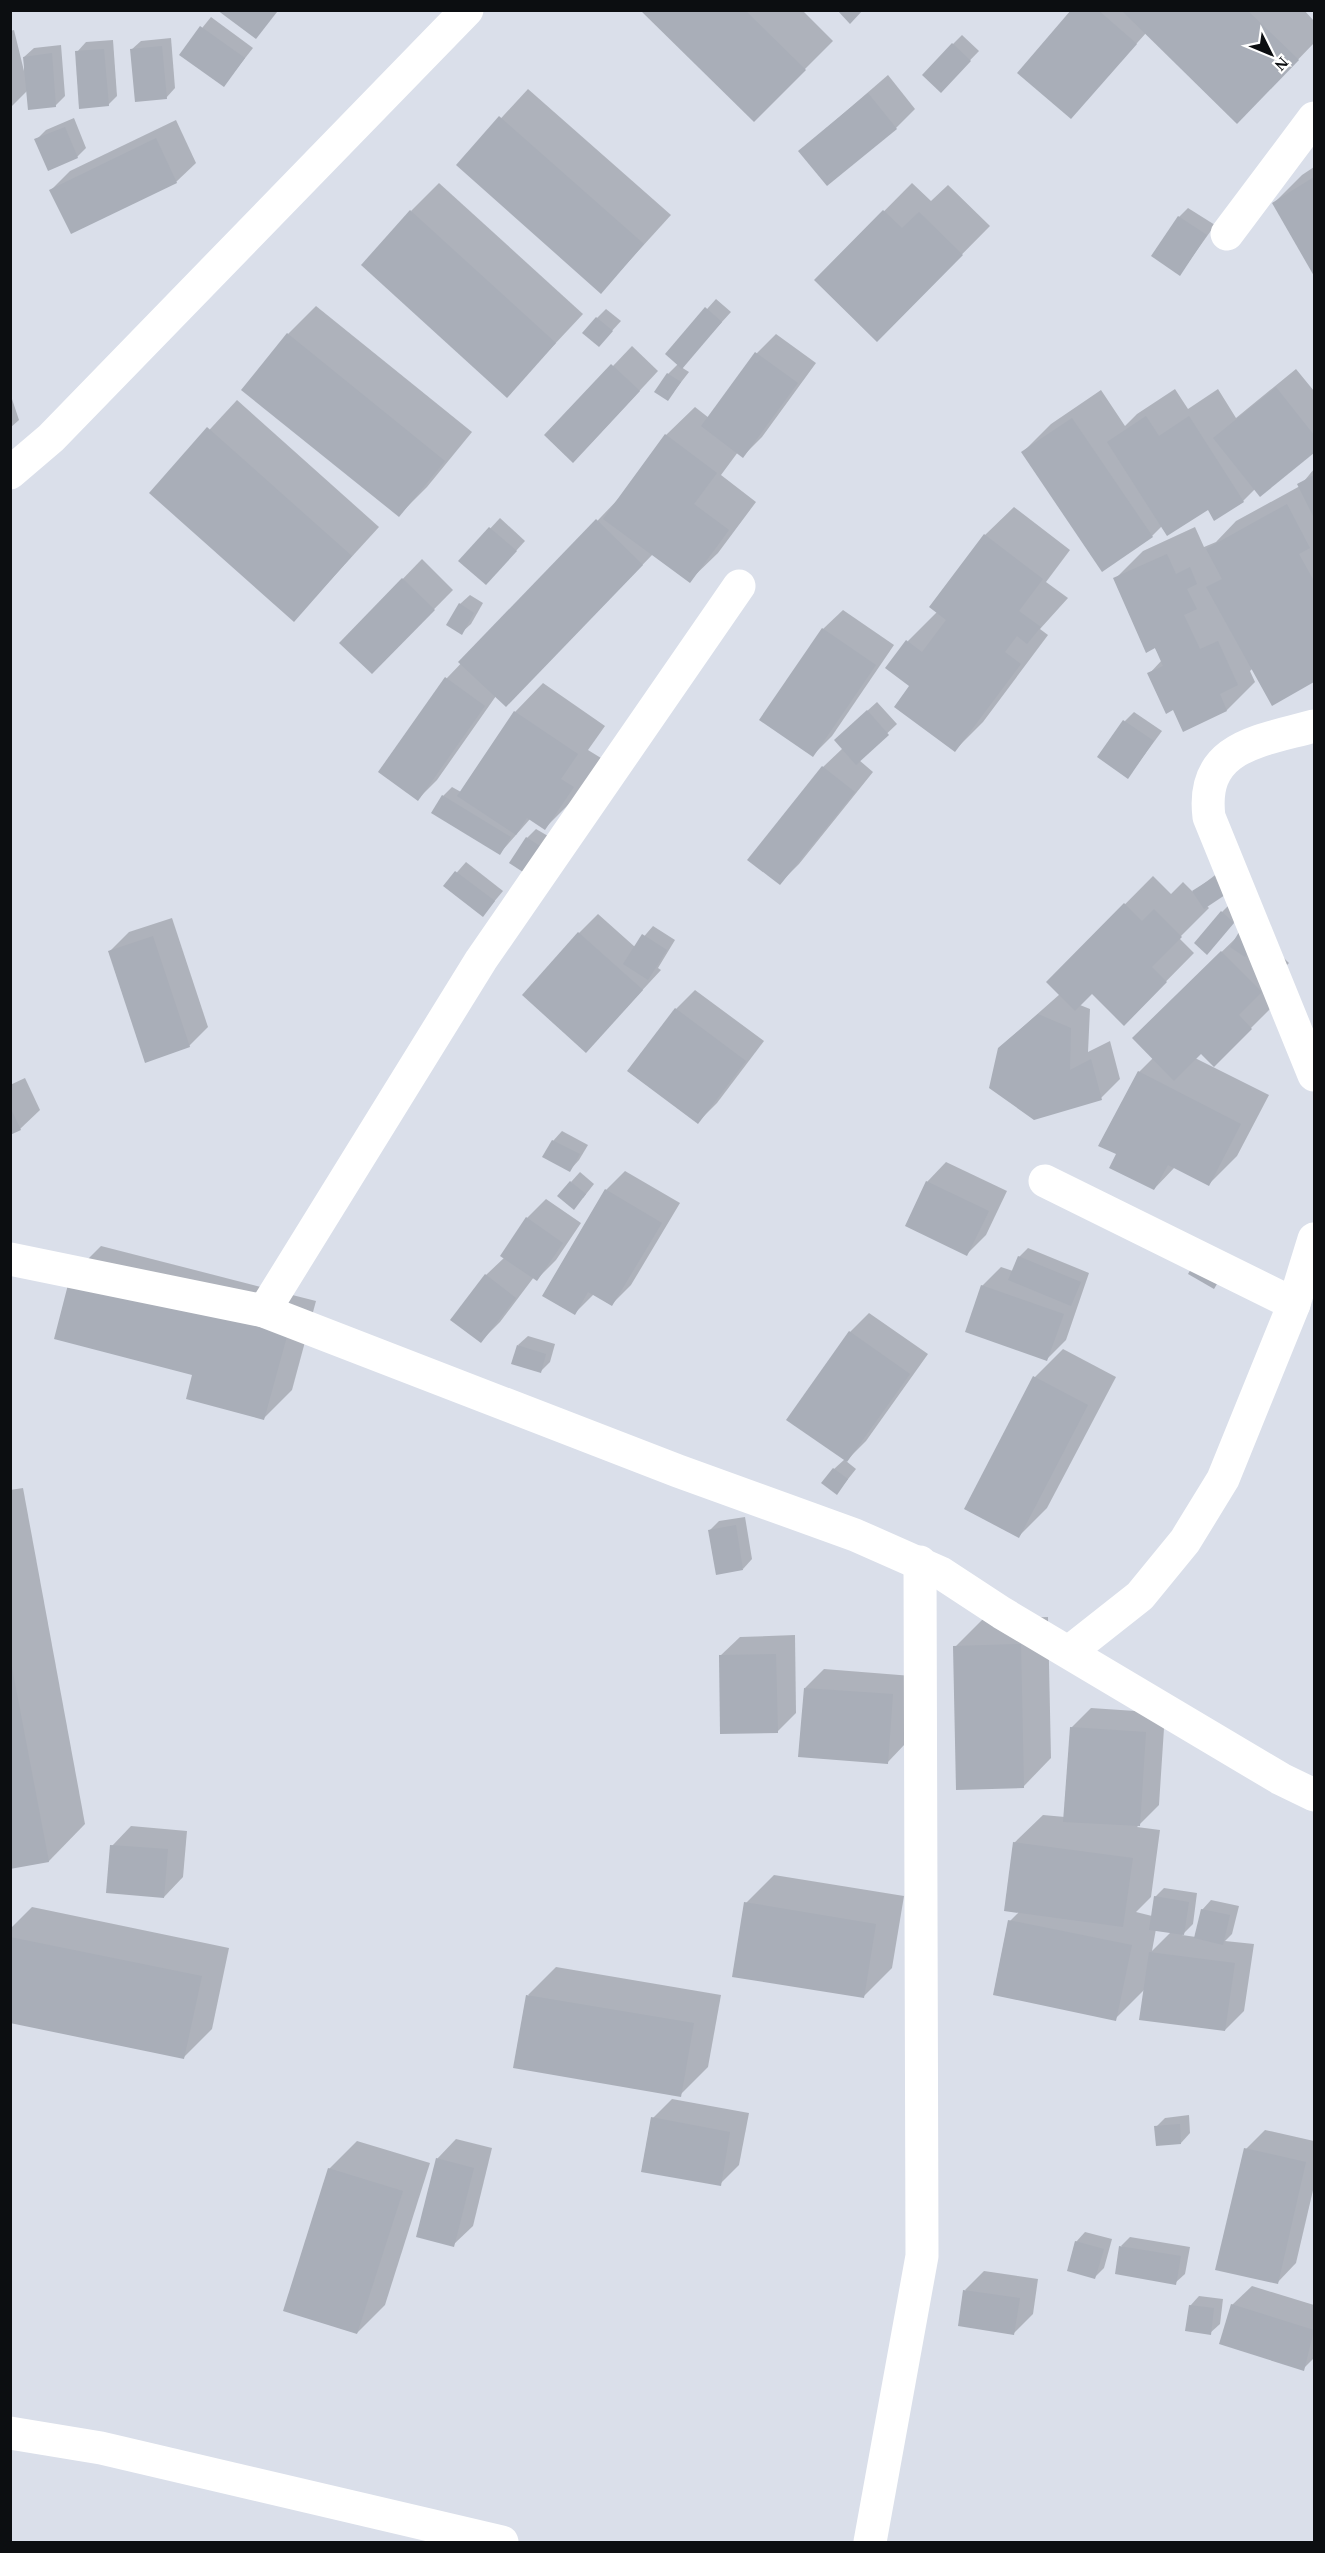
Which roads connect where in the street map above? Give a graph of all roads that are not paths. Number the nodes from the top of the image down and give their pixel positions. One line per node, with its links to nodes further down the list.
1 (467, 10): 4 (street)
2 (1314, 118): 3 (street)
3 (1227, 234)
4 (10, 473)
5 (739, 586): 12 (street)
6 (1314, 726): 7 (street)
7 (1314, 1075)
8 (1045, 1181): 11 (street)
9 (1314, 1239): 11 (street)
10 (10, 1259): 12 (street)
11 (1294, 1304): 14 (street)
12 (264, 1311): 13 (street)
13 (921, 1562): 14 (street); 18 (street)
14 (1069, 1652): 15 (street)
15 (1314, 1795)
16 (10, 2433): 17 (street)
17 (502, 2542)
18 (870, 2542)

